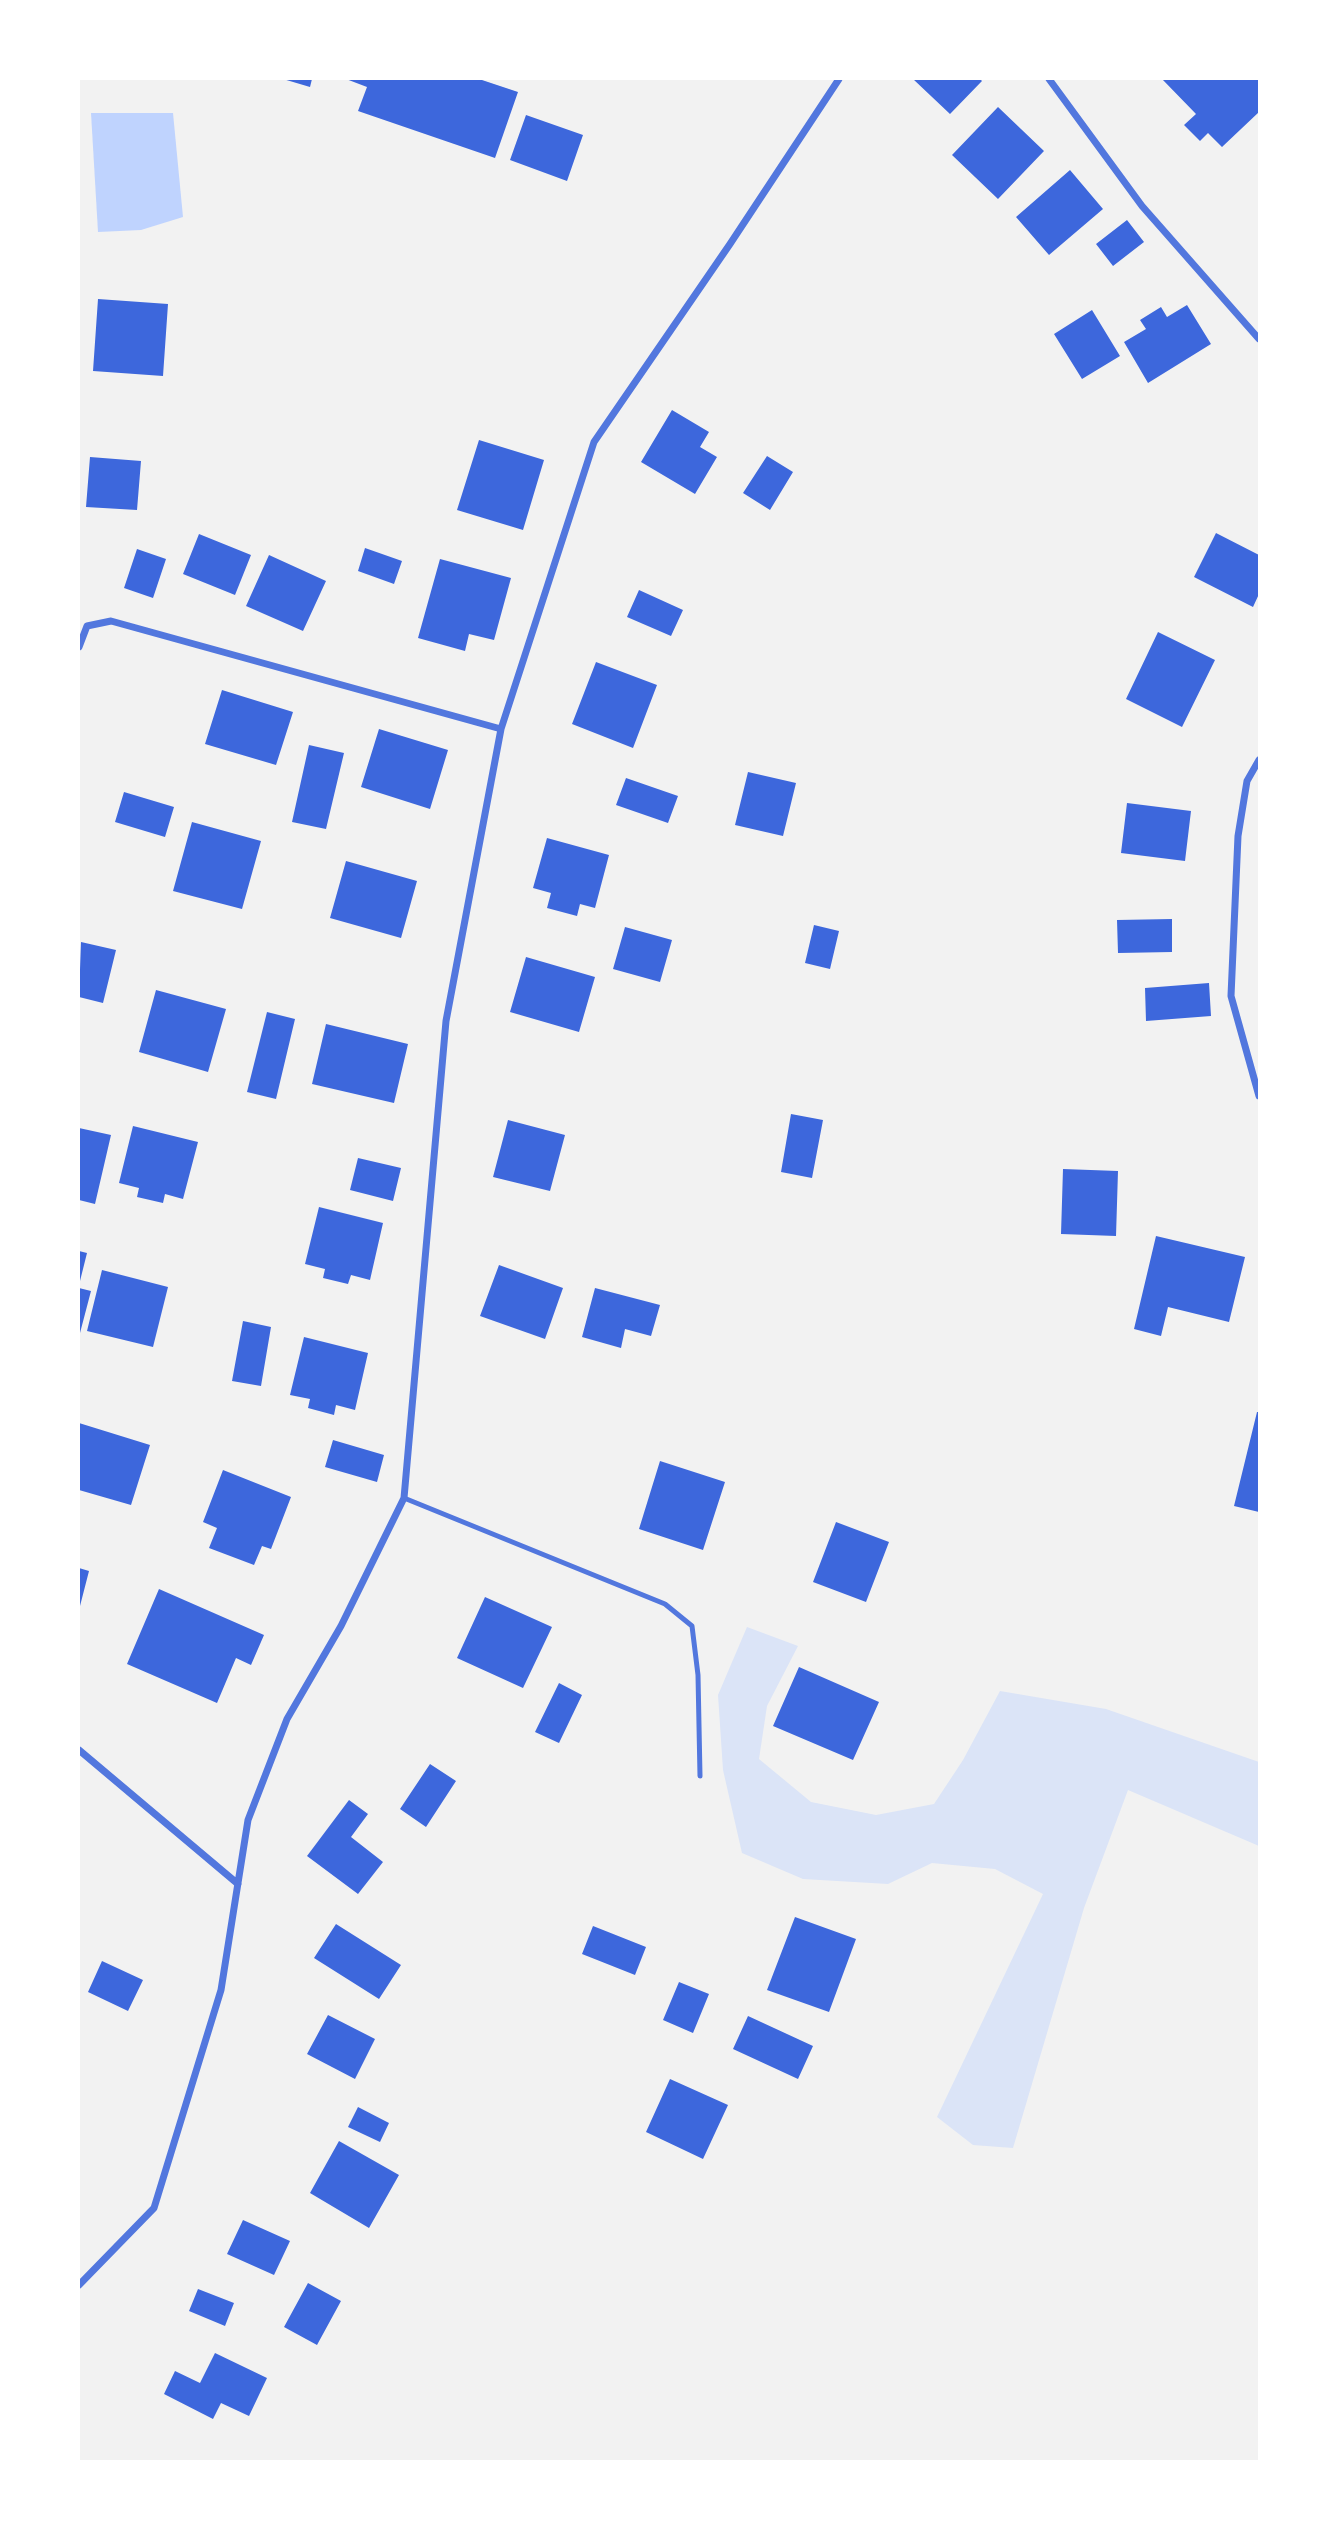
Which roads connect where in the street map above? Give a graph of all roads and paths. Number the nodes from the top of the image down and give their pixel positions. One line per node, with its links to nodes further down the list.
1 (839, 79): 5 (street)
2 (1049, 79): 3 (street)
3 (1259, 339)
4 (79, 647): 5 (street)
5 (501, 729): 8 (street)
6 (1259, 760): 7 (street)
7 (1259, 1096)
8 (404, 1498): 10 (lane); 11 (street)
9 (79, 1750): 11 (street)
10 (700, 1776)
11 (238, 1884): 12 (street)
12 (79, 2285)

